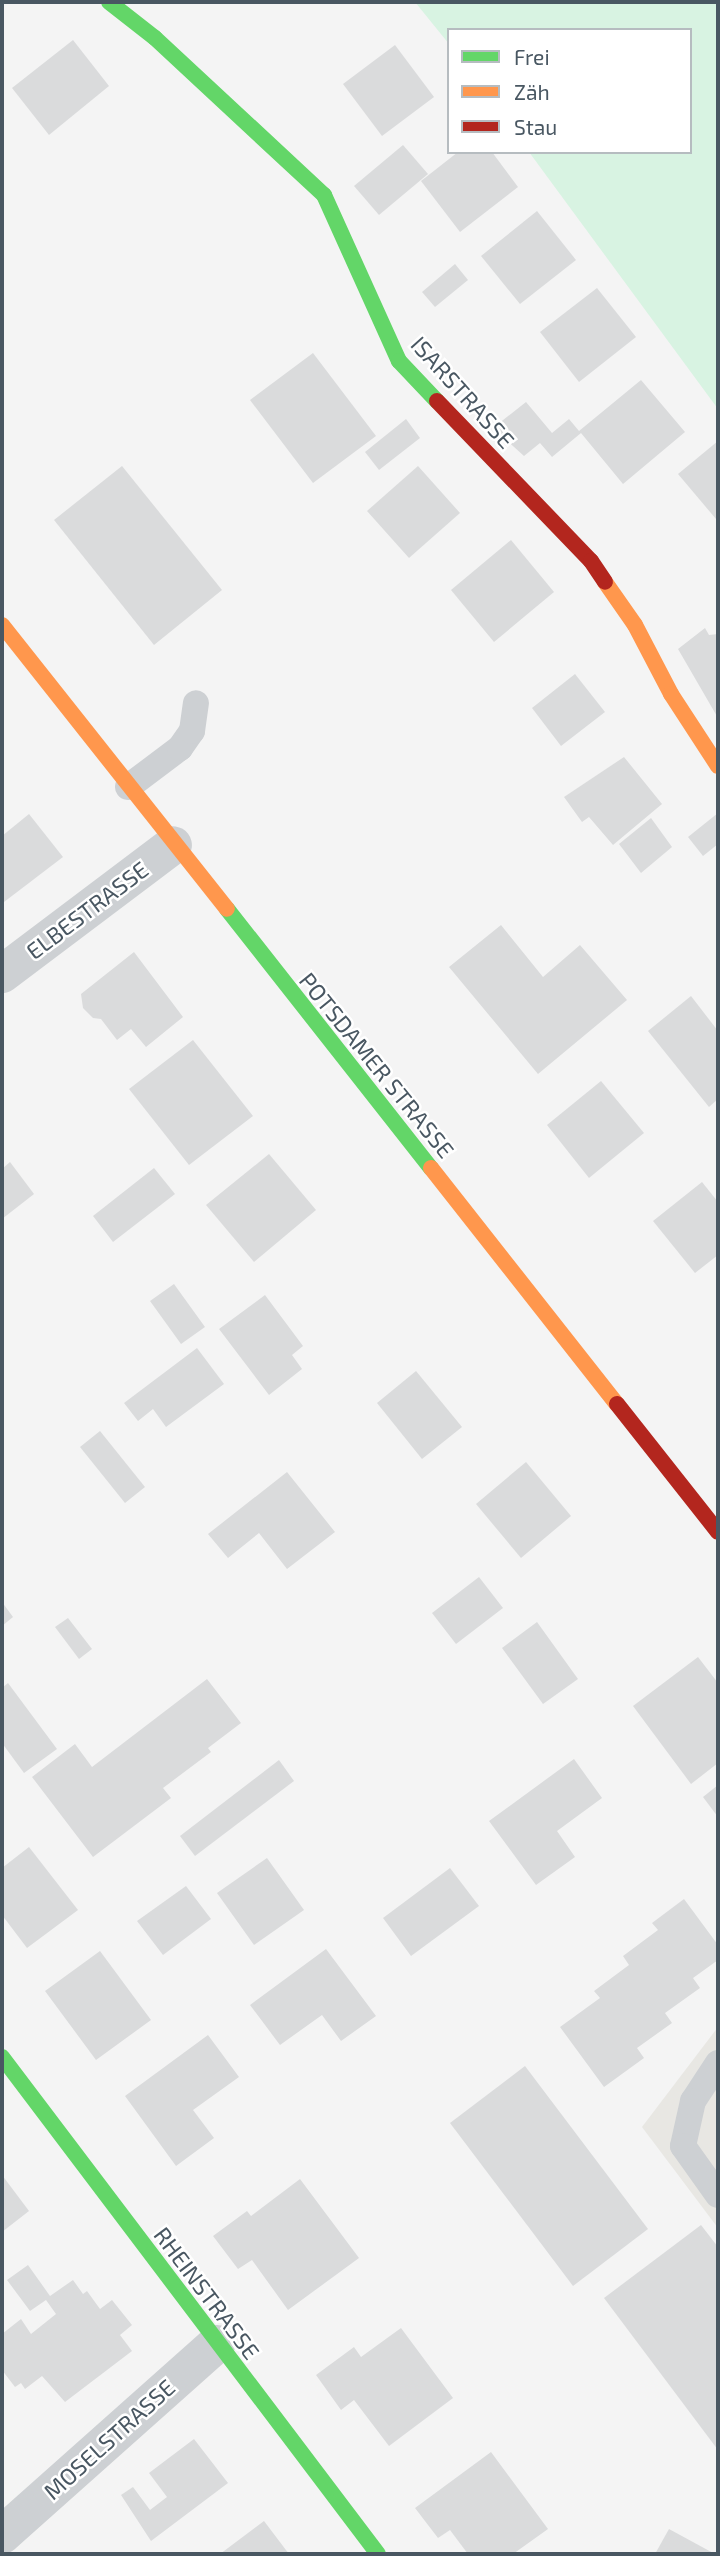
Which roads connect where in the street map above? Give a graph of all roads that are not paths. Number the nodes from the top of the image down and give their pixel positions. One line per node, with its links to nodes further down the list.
1 (109, 2): 4 (street, ISARSTRASSE)
2 (2, 625): 5 (street, POTSDAMER STRASSE)
3 (196, 703): 5 (lane)
4 (718, 766)
5 (128, 787): 6 (street, POTSDAMER STRASSE)
6 (173, 845): 7 (street, ELBESTRASSE); 8 (street, POTSDAMER STRASSE)
7 (2, 974)
8 (718, 1532)
9 (2, 2057): 12 (street, RHEINSTRASSE)
10 (718, 2063): 11 (lane)
11 (718, 2195)
12 (216, 2344): 13 (street, MOSELSTRASSE); 14 (street, RHEINSTRASSE)
13 (2, 2535)
14 (378, 2554)

